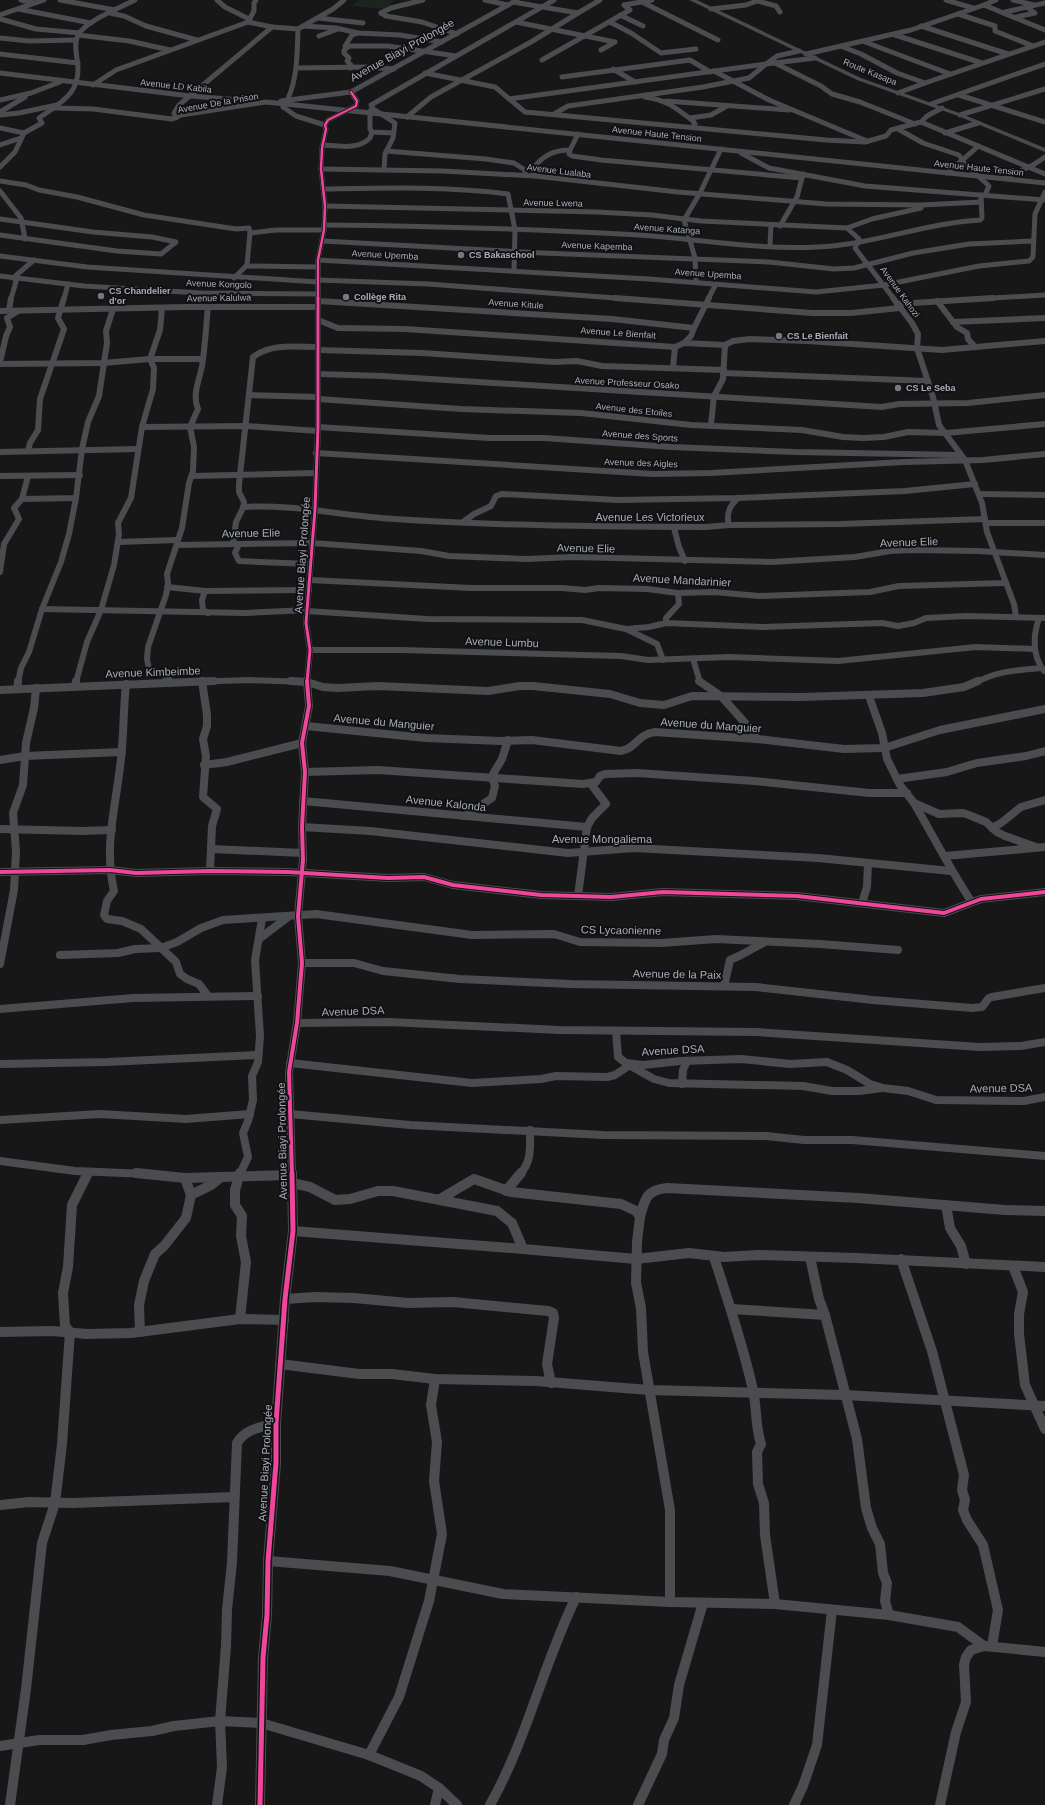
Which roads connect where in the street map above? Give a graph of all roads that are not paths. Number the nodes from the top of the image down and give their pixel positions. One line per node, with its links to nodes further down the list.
1 (21, 0): 21 (street)
2 (44, 0): 21 (street)
3 (60, 0): 30 (street)
4 (135, 0): 30 (street)
5 (217, 0): 41 (street)
6 (256, 0): 41 (street)
7 (344, 0): 39 (street)
8 (423, 0): 54 (street)
9 (484, 0): 22 (street)
10 (554, 0): 25 (street)
11 (600, 0): 34 (street)
12 (652, 0): 19 (street)
13 (692, 0): 29 (main road, Route Kasapa)
14 (755, 0): 29 (street); 31 (street)
15 (946, 0): 26 (street)
16 (996, 0): 23 (street)
17 (1013, 0): 24 (street)
18 (515, 1): 22 (street, Avenue Biayi Prolongée); 25 (street)
19 (642, 2): 37 (street); 61 (street)
20 (1045, 2): 24 (street)
21 (35, 3): 28 (street)
22 (508, 5): 54 (street, Avenue Biayi Prolongée)
23 (984, 5): 26 (street); 32 (street)
24 (1037, 6): 27 (street)
25 (542, 7): 34 (street); 42 (street)
26 (973, 8): 35 (street)
27 (1028, 8): 32 (street); 38 (street)
28 (18, 9): 36 (street); 44 (street)
29 (711, 9): 72 (main road, Route Kasapa)
30 (115, 10): 33 (street)
31 (780, 12)
32 (1005, 12): 38 (street)
33 (110, 13): 44 (street); 60 (street)
34 (578, 13): 51 (street)
35 (958, 14): 47 (street); 65 (street)
36 (0, 15)
37 (620, 16): 43 (street); 46 (street)
38 (1016, 17): 52 (street)
39 (318, 18): 45 (street); 49 (street)
40 (0, 19): 56 (street)
41 (249, 20): 48 (street); 60 (street)
42 (516, 22): 51 (street); 76 (street)
43 (610, 22): 58 (street); 68 (street)
44 (91, 23): 56 (street)
45 (363, 23)
46 (642, 26)
47 (921, 26): 55 (street); 75 (street)
48 (272, 27): 49 (street); 105 (street)
49 (300, 27): 50 (street); 84 (street)
50 (341, 29): 53 (street); 57 (street)
51 (551, 29): 58 (street); 94 (street)
52 (1045, 30)
53 (358, 33): 62 (street); 66 (street)
54 (456, 34): 62 (street, Avenue Biayi Prolongée)
55 (895, 35): 63 (street); 81 (street)
56 (78, 36): 59 (street); 69 (street); 79 (street)
57 (319, 36)
58 (586, 36): 70 (street); 78 (street)
59 (0, 38)
60 (198, 40): 69 (street)
61 (718, 40)
62 (442, 42): 71 (street, Avenue Biayi Prolongée)
63 (864, 42): 67 (street); 91 (street)
64 (1045, 42): 65 (street)
65 (1033, 46): 75 (street)
66 (348, 47): 71 (street); 85 (street)
67 (844, 47): 74 (street); 98 (street)
68 (696, 49)
69 (170, 50): 99 (street)
70 (601, 50)
71 (426, 51): 76 (street); 86 (street, Avenue Biayi Prolongée)
72 (799, 51): 74 (main road, Route Kasapa); 82 (street)
73 (0, 54): 79 (street)
74 (806, 54): 77 (main road, Route Kasapa)
75 (1009, 54): 81 (street)
76 (456, 56): 90 (street)
77 (815, 58): 80 (street); 103 (main road, Route Kasapa)
78 (542, 60)
79 (78, 62): 97 (street)
80 (775, 63): 82 (street); 130 (street)
81 (982, 63): 91 (street)
82 (766, 64): 88 (street); 96 (street)
83 (1045, 64): 104 (street)
84 (296, 68): 85 (street); 111 (street)
85 (350, 68): 86 (street)
86 (394, 69): 101 (street, Avenue Biayi Prolongée)
87 (613, 70): 88 (street); 92 (street); 95 (street)
88 (712, 71): 95 (street); 96 (street)
89 (0, 73): 93 (street, Avenue LD Kabila)
90 (425, 73): 94 (street); 118 (street)
91 (950, 74): 98 (street)
92 (562, 77)
93 (62, 81): 97 (street, Avenue LD Kabila); 102 (street)
94 (460, 81): 107 (street); 125 (street)
95 (635, 82): 107 (street)
96 (730, 82): 106 (street); 117 (street)
97 (77, 83): 99 (street, Avenue LD Kabila); 115 (street)
98 (925, 83): 103 (street)
99 (93, 85): 105 (street, Avenue LD Kabila)
100 (1045, 89): 113 (street)
101 (351, 92): 111 (street); 119 (street, Avenue Biayi Prolongée)
102 (31, 93): 108 (street); 120 (street)
103 (898, 93): 112 (main road, Route Kasapa)
104 (959, 94): 112 (street); 113 (street)
105 (190, 96): 110 (street, Avenue LD Kabila); 126 (street)
106 (630, 96): 109 (street); 121 (street)
107 (509, 99): 121 (street)
108 (0, 100)
109 (666, 101): 114 (street); 127 (street)
110 (266, 102): 111 (street, Avenue Haute Tension); 126 (street, Avenue De la Prison)
111 (286, 102): 119 (street, Avenue Haute Tension); 132 (street)
112 (931, 104): 116 (main road, Route Kasapa)
113 (993, 104): 123 (street); 128 (street)
114 (727, 106): 117 (street); 127 (street)
115 (55, 107): 120 (street, Avenue De la Prison); 126 (street, Avenue De la Prison); 138 (street)
116 (942, 108): 123 (main road, Route Kasapa); 130 (street)
117 (797, 110): 142 (street)
118 (371, 111): 119 (street, Avenue Haute Tension); 122 (street, Avenue Haute Tension); 136 (street)
119 (348, 112): 132 (street)
120 (0, 113)
121 (554, 114): 133 (street)
122 (383, 115): 125 (street, Avenue Haute Tension); 139 (street)
123 (960, 115): 131 (main road, Route Kasapa)
124 (1045, 115): 128 (street)
125 (407, 117): 140 (street, Avenue Haute Tension)
126 (174, 118)
127 (690, 118): 133 (street)
128 (1034, 118): 129 (street)
129 (1045, 122)
130 (918, 123): 135 (street); 137 (street)
131 (978, 123): 137 (street); 148 (main road, Route Kasapa)
132 (325, 125): 144 (street, Avenue Biayi Prolongée)
133 (693, 127): 142 (street)
134 (0, 128): 138 (street)
135 (898, 129): 142 (street); 152 (street)
136 (372, 132): 139 (street); 144 (street)
137 (944, 132): 145 (street)
138 (24, 133): 141 (street)
139 (394, 133): 149 (street)
140 (578, 134): 146 (street, Avenue Haute Tension); 147 (street)
141 (21, 138): 143 (street); 153 (street)
142 (870, 142)
143 (0, 145)
144 (323, 145): 155 (street, Avenue Biayi Prolongée)
145 (978, 146): 152 (street); 154 (street)
146 (720, 149): 150 (street, Avenue Haute Tension); 157 (street)
147 (570, 150): 157 (street); 161 (street)
148 (1045, 150)
149 (386, 151): 156 (street); 160 (street)
150 (739, 151): 158 (street, Avenue Haute Tension); 162 (street)
151 (1045, 157): 154 (street)
152 (963, 161): 158 (street); 163 (street)
153 (0, 167)
154 (1028, 167): 159 (street); 164 (street)
155 (321, 169): 156 (street, Avenue Lualaba); 167 (street, Avenue Biayi Prolongée)
156 (384, 170): 160 (street, Avenue Lualaba)
157 (709, 171): 162 (street); 170 (street)
158 (947, 173): 163 (street, Avenue Haute Tension)
159 (1045, 174)
160 (525, 175): 161 (street, Avenue Lualaba)
161 (535, 176): 170 (street, Avenue Lualaba)
162 (803, 176): 171 (street); 173 (street)
163 (977, 176): 164 (street, Avenue Haute Tension); 171 (street, Avenue Katanga)
164 (1004, 179): 166 (street, Avenue Haute Tension)
165 (0, 181): 186 (street)
166 (1045, 183)
167 (323, 189): 176 (street, Avenue Biayi Prolongée); 177 (street)
168 (0, 191): 180 (street)
169 (1045, 192): 172 (street, Avenue Upemba)
170 (700, 193): 173 (street, Avenue Lualaba); 179 (street)
171 (983, 195): 172 (street); 174 (street, Avenue Katanga)
172 (1043, 200): 191 (street, Avenue Upemba)
173 (794, 202): 175 (street, Avenue Lualaba); 182 (street)
174 (981, 202): 175 (street); 192 (street, Avenue Katanga)
175 (939, 204): 184 (street)
176 (325, 206): 177 (street, Avenue Lwena); 183 (street, Avenue Biayi Prolongée)
177 (510, 210): 179 (street, Avenue Lwena); 185 (street)
178 (0, 219): 180 (street)
179 (684, 220): 181 (street, Avenue Lwena); 189 (street)
180 (22, 222): 188 (street); 188 (street)
181 (771, 225): 182 (street, Avenue Lwena); 193 (street)
182 (780, 226): 184 (street)
183 (324, 227): 185 (street, Avenue Katanga); 186 (street, Avenue Katanga); 190 (street, Avenue Biayi Prolongée)
184 (847, 228): 192 (street, Avenue Kahozi)
185 (515, 230): 189 (street, Avenue Katanga); 194 (street)
186 (250, 233): 200 (street)
187 (0, 235): 188 (street)
188 (25, 239)
189 (690, 239): 193 (street, Avenue Katanga); 196 (street)
190 (323, 241): 194 (street, Avenue Kapemba); 198 (street, Avenue Biayi Prolongée)
191 (1034, 241): 199 (street, Avenue Kapemba); 209 (street, Avenue Upemba)
192 (856, 243): 193 (street, Avenue Katanga); 199 (street, Avenue Kahozi)
193 (770, 246)
194 (514, 251): 196 (street, Avenue Kapemba); 201 (street)
195 (0, 256): 197 (street)
196 (696, 258): 199 (street, Avenue Kapemba); 206 (street)
197 (34, 260): 203 (street); 204 (street)
198 (318, 263): 200 (street, Avenue Upemba); 201 (street, Avenue Upemba); 205 (street, Avenue Biayi Prolongée)
199 (869, 265): 209 (street, Avenue Kahozi)
200 (246, 266): 204 (street)
201 (514, 271): 206 (street, Avenue Upemba)
202 (0, 276): 203 (street, Avenue Kongolo)
203 (15, 278): 207 (street, Avenue Kongolo); 219 (street)
204 (234, 278): 205 (street)
205 (318, 281): 211 (street, Avenue Biayi Prolongée); 213 (street)
206 (696, 282): 208 (street, Avenue Upemba)
207 (68, 284): 211 (street, Avenue Kongolo); 217 (street)
208 (716, 284): 209 (street, Avenue Upemba); 213 (street)
209 (884, 284): 214 (street, Avenue Kahozi)
210 (1045, 295): 212 (street)
211 (318, 301): 215 (street, Avenue Kalulwa); 223 (street, Avenue Biayi Prolongée); 225 (street, Avenue Kitule)
212 (937, 301): 214 (street); 224 (street)
213 (706, 304): 214 (street); 225 (street)
214 (898, 306): 231 (street, Avenue Kahozi)
215 (208, 307): 216 (street, Avenue Kalulwa); 234 (street)
216 (162, 308): 218 (street, Avenue Kalulwa); 233 (street)
217 (60, 309): 218 (street, Avenue Kalulwa); 220 (street, Avenue Kalulwa); 236 (street)
218 (113, 309): 237 (street)
219 (9, 310): 220 (street, Avenue Kalulwa); 221 (street, Avenue Kalulwa)
220 (19, 310): 235 (street)
221 (0, 311)
222 (1045, 318): 224 (street)
223 (318, 320): 229 (street, Avenue Le Bienfait); 232 (street, Avenue Biayi Prolongée)
224 (953, 322): 230 (street)
225 (694, 328): 227 (street)
226 (1045, 342): 230 (street, Avenue Le Bienfait)
227 (684, 343): 228 (street, Avenue Le Bienfait); 229 (street, Avenue Le Bienfait)
228 (725, 345): 231 (street, Avenue Le Bienfait); 239 (street)
229 (675, 347): 238 (street)
230 (975, 347): 231 (street, Avenue Le Bienfait)
231 (916, 348): 241 (street, Avenue Kahozi)
232 (318, 349): 238 (street); 240 (street, Avenue Biayi Prolongée); 242 (street)
233 (150, 359): 234 (street); 237 (street); 250 (street)
234 (202, 359): 251 (street)
235 (0, 363): 236 (street)
236 (50, 363): 237 (street); 257 (street)
237 (103, 363): 254 (street)
238 (673, 368): 239 (street)
239 (724, 371): 241 (street); 243 (street)
240 (318, 374): 243 (street, Avenue Professeur Osako); 245 (street, Avenue Biayi Prolongée)
241 (928, 382): 246 (street, Avenue Kahozi)
242 (249, 395): 245 (street, Avenue des Etoiles); 249 (street)
243 (714, 396): 246 (street, Avenue Professeur Osako); 247 (street)
244 (1045, 396): 246 (street, Avenue Professeur Osako)
245 (318, 398): 247 (street, Avenue des Etoiles); 252 (street, Avenue Biayi Prolongée)
246 (934, 404): 253 (street, Avenue Kahozi)
247 (711, 424): 253 (street, Avenue des Etoiles)
248 (1045, 424): 253 (street, Avenue des Etoiles)
249 (246, 426): 251 (street, Avenue des Sports); 252 (street, Avenue des Sports); 261 (street)
250 (142, 427): 251 (street, Avenue des Sports); 255 (street)
251 (190, 427): 266 (street)
252 (318, 429): 258 (street, Avenue Biayi Prolongée); 260 (street, Avenue des Sports)
253 (946, 433): 260 (street, Avenue Kahozi)
254 (82, 449): 255 (street); 257 (street); 263 (street)
255 (138, 449): 280 (street)
256 (0, 452): 257 (street)
257 (28, 452)
258 (316, 454): 260 (street, Avenue des Aigles); 262 (street, Avenue Biayi Prolongée)
259 (1045, 454): 260 (street)
260 (963, 458): 267 (street, Avenue Kahozi)
261 (241, 474): 262 (street); 266 (street); 273 (street)
262 (316, 474): 274 (street, Avenue Biayi Prolongée)
263 (80, 475): 265 (street); 270 (street)
264 (0, 476): 265 (street)
265 (28, 476): 272 (street)
266 (192, 476): 281 (street)
267 (975, 484): 268 (street, Avenue Kahozi); 271 (street)
268 (979, 494): 269 (street); 275 (street, Avenue Kahozi)
269 (1045, 494)
270 (76, 498): 272 (street); 295 (street)
271 (738, 498): 276 (street); 278 (street)
272 (22, 499): 288 (street)
273 (244, 507): 274 (street, Avenue Les Victorieux); 283 (street)
274 (315, 509): 276 (street, Avenue Les Victorieux); 282 (street, Avenue Biayi Prolongée)
275 (986, 521): 277 (street, Avenue Les Victorieux); 278 (street, Avenue Les Victorieux); 284 (street, Avenue Kahozi)
276 (463, 522): 279 (street, Avenue Les Victorieux)
277 (1045, 523)
278 (729, 525): 279 (street, Avenue Les Victorieux)
279 (674, 528): 286 (street)
280 (118, 542): 281 (street, Avenue Elie); 296 (street)
281 (177, 542): 283 (street, Avenue Elie); 291 (street)
282 (312, 543): 283 (street, Avenue Elie); 286 (street, Avenue Elie); 287 (street, Avenue Biayi Prolongée)
283 (236, 544): 287 (street)
284 (995, 551): 285 (street, Avenue Elie); 286 (street, Avenue Elie); 290 (street, Avenue Kahozi)
285 (1045, 555)
286 (685, 561)
287 (310, 564): 289 (street, Avenue Biayi Prolongée)
288 (0, 572)
289 (310, 580): 292 (street, Avenue Biayi Prolongée); 294 (street, Avenue Mandarinier)
290 (1005, 583): 294 (street, Avenue Mandarinier); 300 (street, Avenue Kahozi)
291 (167, 587): 293 (street); 298 (street)
292 (309, 590): 293 (street); 297 (street, Avenue Biayi Prolongée)
293 (205, 591): 299 (street)
294 (678, 593): 302 (street)
295 (42, 609): 296 (street); 315 (street)
296 (101, 610): 298 (street); 313 (street)
297 (307, 610): 299 (street); 303 (street); 305 (street, Avenue Biayi Prolongée)
298 (161, 611): 299 (street); 311 (street)
299 (208, 613)
300 (1016, 616): 301 (street); 302 (street)
301 (1042, 618): 304 (street)
302 (666, 623): 303 (street)
303 (626, 629): 307 (street)
304 (1035, 649): 306 (street, Avenue Lumbu); 308 (street)
305 (310, 650): 307 (street, Avenue Lumbu); 310 (street, Avenue Biayi Prolongée)
306 (693, 659): 307 (street, Avenue Lumbu); 317 (street)
307 (663, 660)
308 (1043, 669): 318 (street, Avenue Kimbeimbe)
309 (202, 681): 310 (street, Avenue Kimbeimbe); 311 (street, Avenue Kimbeimbe); 329 (street)
310 (308, 682): 317 (street, Avenue Kimbeimbe); 320 (street, Avenue Biayi Prolongée)
311 (170, 683): 312 (street, Avenue Kimbeimbe)
312 (126, 684): 313 (street, Avenue Kimbeimbe); 326 (street)
313 (75, 686): 314 (street, Avenue Kimbeimbe)
314 (36, 688): 315 (street, Avenue Kimbeimbe); 327 (street)
315 (17, 689): 316 (street, Avenue Kimbeimbe)
316 (0, 690)
317 (721, 696): 318 (street, Avenue Kimbeimbe); 321 (street)
318 (869, 696): 324 (street)
319 (1045, 709): 324 (street, Avenue du Manguier)
320 (306, 726): 322 (street, Avenue du Manguier); 323 (street, Avenue Biayi Prolongée)
321 (756, 739): 322 (street, Avenue du Manguier); 324 (street, Avenue du Manguier)
322 (508, 740): 331 (street)
323 (302, 743): 329 (street); 330 (street, Avenue Biayi Prolongée)
324 (884, 748): 332 (street)
325 (1045, 751): 332 (street)
326 (122, 752): 327 (street); 344 (street)
327 (25, 756): 328 (street); 343 (street)
328 (0, 760)
329 (204, 765): 347 (street)
330 (305, 772): 331 (street); 336 (street, Avenue Biayi Prolongée)
331 (492, 778): 333 (street); 338 (street)
332 (897, 779): 334 (street)
333 (591, 784): 334 (street); 340 (street)
334 (907, 793): 337 (street)
335 (1045, 800): 341 (street)
336 (303, 801): 338 (street, Avenue Kalonda); 339 (street, Avenue Biayi Prolongée)
337 (914, 803): 341 (street); 350 (street)
338 (465, 816): 340 (street, Avenue Kalonda)
339 (302, 827): 348 (street, Avenue Mongaliema); 349 (street, Avenue Biayi Prolongée)
340 (587, 827): 348 (street)
341 (992, 828): 346 (street)
342 (0, 829): 343 (street)
343 (14, 830): 344 (street); 353 (street)
344 (112, 830): 352 (street)
345 (1045, 847): 346 (street)
346 (1036, 848): 350 (street)
347 (211, 849): 349 (street); 356 (street)
348 (583, 851): 351 (street, Avenue Mongaliema); 359 (street)
349 (302, 853): 357 (street, Avenue Biayi Prolongée)
350 (945, 856): 354 (street)
351 (868, 863): 354 (street, Avenue Mongaliema); 361 (street)
352 (110, 870): 353 (street); 356 (street); 366 (street)
353 (15, 871): 355 (street); 370 (street)
354 (951, 871): 360 (street)
355 (0, 872)
356 (210, 872): 357 (street)
357 (302, 874): 359 (street); 362 (street, Avenue Biayi Prolongée)
358 (1045, 892): 360 (street)
359 (578, 896): 361 (street)
360 (971, 901): 361 (street)
361 (862, 904)
362 (293, 916): 363 (street, CS Lycaonienne); 364 (street); 365 (street, CS Lycaonienne); 369 (street, Avenue Biayi Prolongée)
363 (262, 919): 364 (street); 366 (street, CS Lycaonienne)
364 (259, 939): 374 (street)
365 (768, 941): 367 (street, CS Lycaonienne); 371 (street)
366 (161, 948): 368 (street, CS Lycaonienne); 373 (street)
367 (898, 950)
368 (60, 955)
369 (302, 963): 371 (street, Avenue de la Paix); 376 (street, Avenue Biayi Prolongée)
370 (0, 964)
371 (724, 986): 372 (street, Avenue de la Paix)
372 (1045, 988)
373 (208, 996): 374 (street); 375 (street)
374 (258, 996): 379 (street)
375 (0, 1009)
376 (296, 1023): 377 (street, Avenue DSA); 381 (street, Avenue Biayi Prolongée)
377 (616, 1031): 378 (street, Avenue DSA); 383 (street)
378 (1045, 1042)
379 (258, 1055): 382 (street); 389 (street)
380 (687, 1061): 383 (street, Avenue DSA); 384 (street, Avenue DSA); 385 (street)
381 (290, 1063): 383 (street); 390 (street, Avenue Biayi Prolongée)
382 (0, 1064)
383 (628, 1064): 385 (street)
384 (858, 1078): 386 (street, Avenue DSA); 387 (street)
385 (682, 1084): 387 (street)
386 (883, 1088): 387 (street); 388 (street, Avenue DSA)
387 (859, 1091)
388 (1045, 1097)
389 (250, 1114): 391 (street); 396 (street)
390 (290, 1114): 392 (street); 399 (street, Avenue Biayi Prolongée)
391 (0, 1120)
392 (530, 1130): 393 (street); 400 (street)
393 (1045, 1156)
394 (0, 1161): 395 (street)
395 (89, 1172): 398 (street); 421 (street)
396 (240, 1175): 397 (street); 399 (street); 418 (street)
397 (221, 1177): 398 (street); 401 (street)
398 (185, 1178): 401 (street)
399 (292, 1179): 402 (street); 406 (street, Avenue Biayi Prolongée)
400 (506, 1191): 402 (street); 405 (street)
401 (191, 1195): 422 (street)
402 (440, 1199): 407 (street)
403 (946, 1205): 404 (street); 405 (street); 412 (street)
404 (1045, 1211)
405 (640, 1217): 410 (street)
406 (293, 1231): 407 (street); 415 (street, Avenue Biayi Prolongée)
407 (523, 1249): 410 (street)
408 (714, 1257): 409 (street); 410 (street); 416 (street)
409 (810, 1257): 411 (street); 417 (street)
410 (636, 1259): 426 (street)
411 (901, 1259): 412 (street); 429 (street)
412 (966, 1264): 413 (street)
413 (1013, 1266): 414 (street); 430 (street)
414 (1045, 1267)
415 (286, 1299): 419 (street, Avenue Biayi Prolongée); 425 (street)
416 (731, 1309): 417 (street); 427 (street)
417 (825, 1315): 428 (street)
418 (240, 1319): 419 (street); 422 (street)
419 (284, 1320): 423 (street, Avenue Biayi Prolongée)
420 (0, 1332): 421 (street)
421 (70, 1332): 422 (street); 435 (street)
422 (140, 1332)
423 (280, 1364): 424 (street); 432 (street, Avenue Biayi Prolongée)
424 (435, 1379): 425 (street); 438 (street)
425 (551, 1383): 426 (street)
426 (649, 1390): 427 (street); 440 (street)
427 (753, 1391): 428 (street); 442 (street)
428 (845, 1395): 429 (street); 444 (street)
429 (945, 1401): 430 (street); 445 (street)
430 (1033, 1405): 431 (street); 433 (street)
431 (1045, 1406)
432 (276, 1423): 434 (street); 437 (street, Avenue Biayi Prolongée)
433 (1045, 1429)
434 (234, 1497): 435 (street); 447 (street)
435 (55, 1503): 436 (street); 449 (street)
436 (0, 1505)
437 (268, 1561): 438 (street); 448 (street, Avenue Biayi Prolongée)
438 (432, 1580): 439 (street); 451 (street)
439 (576, 1597): 440 (street); 458 (street)
440 (670, 1602): 441 (street)
441 (703, 1603): 442 (street); 459 (street)
442 (775, 1604): 443 (street)
443 (832, 1610): 444 (street); 460 (street)
444 (889, 1615): 445 (street)
445 (988, 1646): 446 (street); 461 (street)
446 (1045, 1652)
447 (220, 1721): 448 (street); 449 (street); 454 (street)
448 (261, 1723): 451 (street); 455 (street, Avenue Biayi Prolongée)
449 (20, 1742): 450 (street); 453 (street)
450 (0, 1746)
451 (368, 1755): 452 (street)
452 (439, 1788): 456 (street); 457 (street)
453 (10, 1805)
454 (217, 1805)
455 (260, 1805)
456 (436, 1805)
457 (457, 1805)
458 (490, 1805)
459 (638, 1805)
460 (794, 1805)
461 (940, 1805)

